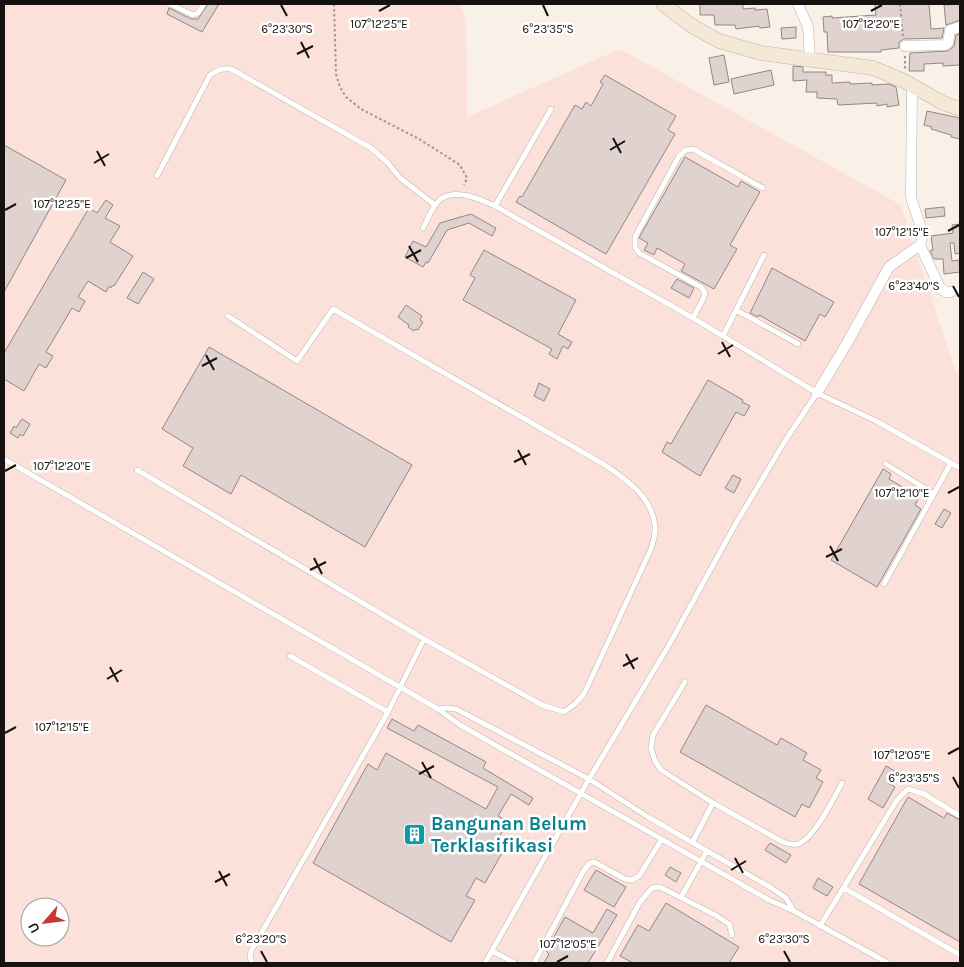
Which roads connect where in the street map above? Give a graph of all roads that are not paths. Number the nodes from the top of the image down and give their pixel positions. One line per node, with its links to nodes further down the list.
1 (170, 4): 2 (lane)
2 (204, 4)
3 (664, 4): 7 (street)
4 (798, 4): 7 (street)
5 (960, 27): 6 (street)
6 (904, 46)
7 (810, 60): 8 (street)
8 (912, 85): 9 (street); 16 (street)
9 (960, 108)
10 (551, 109): 14 (lane)
11 (157, 176): 13 (lane)
12 (763, 188): 21 (lane)
13 (435, 205): 14 (lane); 15 (lane)
14 (495, 206): 21 (lane)
15 (422, 228)
16 (920, 245): 18 (street); 24 (street)
17 (764, 255): 19 (lane)
18 (951, 292)
19 (736, 310): 22 (lane); 23 (lane)
20 (228, 316): 32 (lane)
21 (693, 318): 22 (lane)
22 (723, 336): 24 (lane)
23 (798, 344)
24 (817, 393): 26 (lane); 38 (lane)
25 (4, 459): 35 (lane)
26 (951, 463): 28 (lane); 30 (lane)
27 (886, 464): 30 (lane)
28 (960, 468)
29 (137, 470): 32 (lane)
30 (934, 494): 31 (lane)
31 (884, 584)
32 (424, 639): 35 (lane)
33 (290, 656): 37 (lane)
34 (684, 682): 41 (lane)
35 (400, 688): 36 (lane); 37 (lane)
36 (438, 709): 38 (lane); 40 (lane)
37 (388, 712): 54 (lane)
38 (589, 779): 40 (lane); 44 (lane)
39 (842, 783): 41 (lane)
40 (581, 794): 43 (lane); 52 (lane)
41 (713, 803): 44 (lane)
42 (960, 816): 47 (lane)
43 (662, 839): 46 (lane); 57 (lane)
44 (693, 841): 45 (lane)
45 (707, 851): 46 (lane); 49 (lane)
46 (702, 862): 48 (lane); 49 (lane)
47 (844, 888): 50 (lane); 53 (lane)
48 (681, 897): 51 (lane); 58 (lane)
49 (794, 911): 50 (lane)
50 (820, 926): 59 (lane)
51 (732, 935)
52 (492, 951): 55 (lane); 56 (lane)
53 (960, 955)
54 (252, 963)
55 (485, 963)
56 (515, 963)
57 (534, 963)
58 (607, 963)
59 (888, 963)

